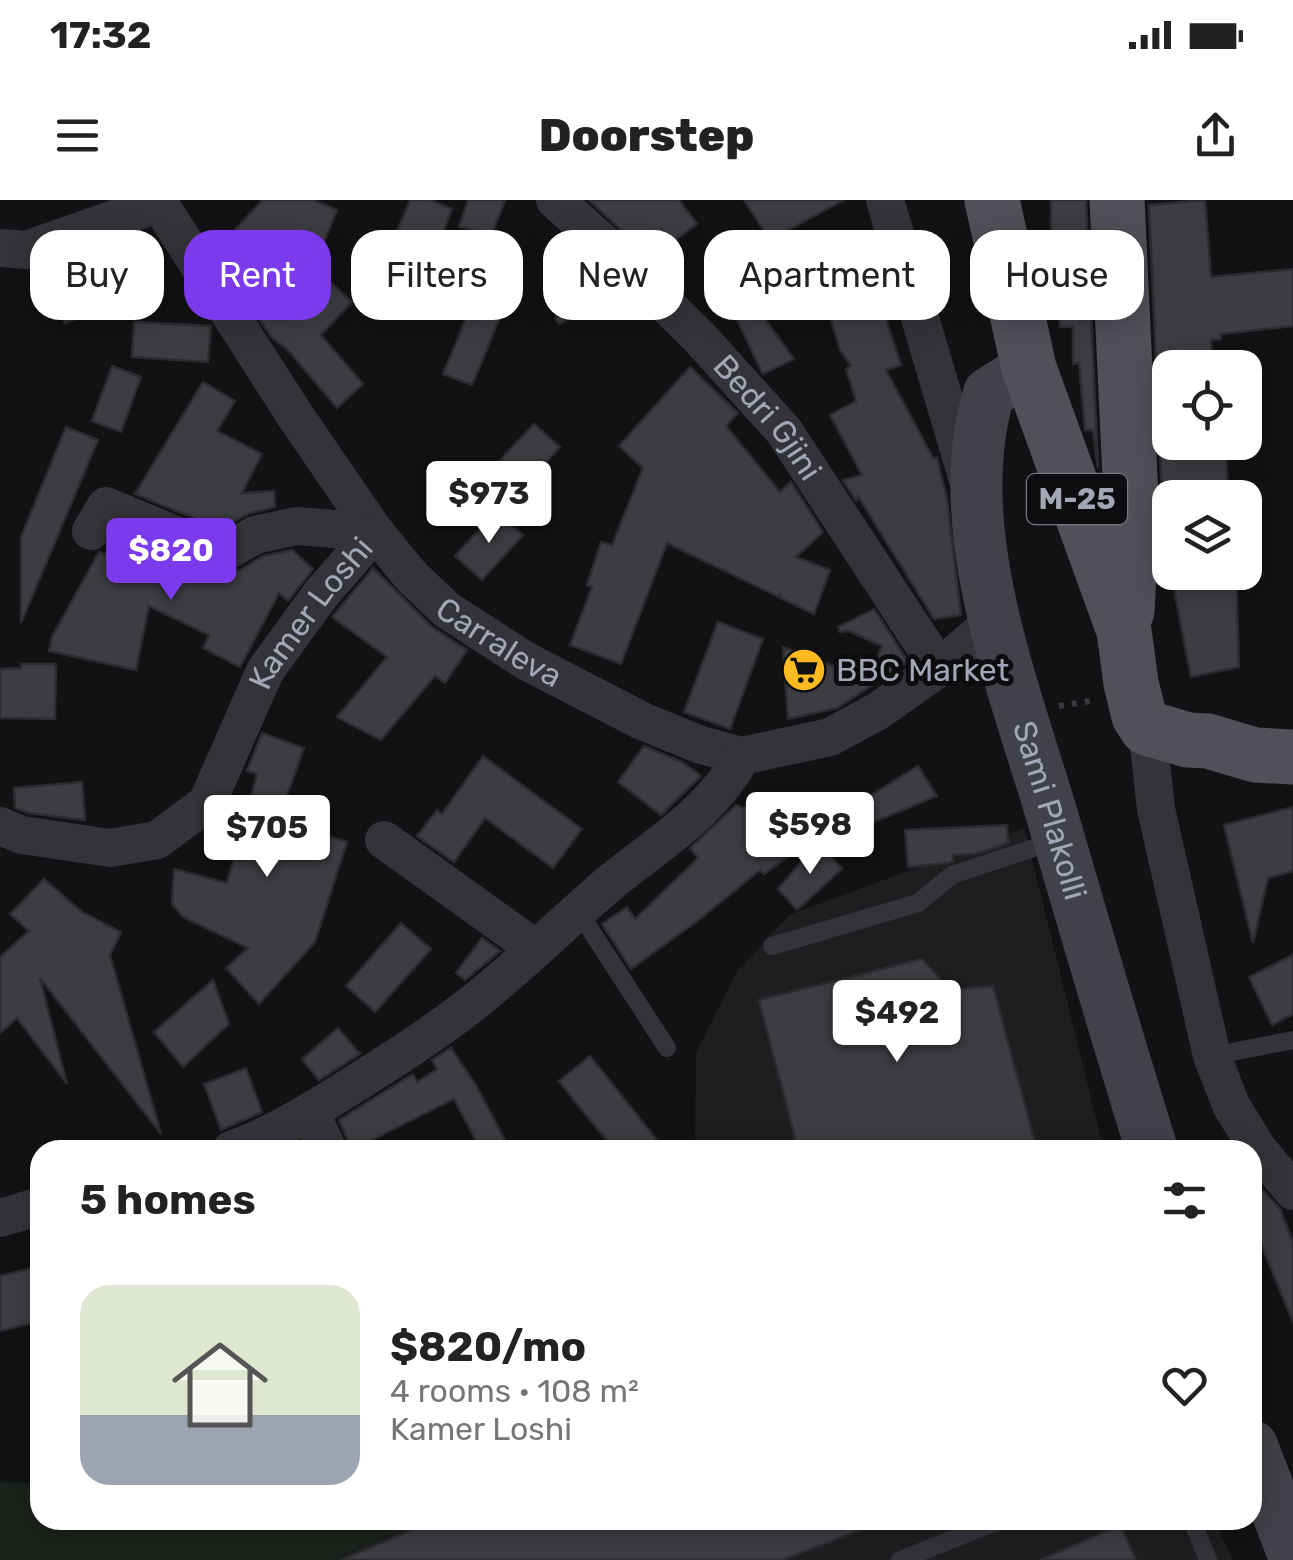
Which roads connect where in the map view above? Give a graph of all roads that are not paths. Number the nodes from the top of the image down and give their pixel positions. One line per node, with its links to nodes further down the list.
1 (556, 200): 13 (street, Bedri Gjini)
2 (886, 200): 8 (street)
3 (992, 200): 7 (main road, M-25)
4 (1119, 200): 12 (main road)
5 (159, 202): 6 (street); 10 (street, Carraleva)
6 (0, 248)
7 (1029, 368): 8 (main road, Sami Plakolli); 12 (main road, M-25)
8 (980, 521): 11 (main road, Sami Plakolli)
9 (91, 532): 10 (street, Kamer Loshi)
10 (375, 532): 17 (street, Carraleva); 19 (street, Kamer Loshi)
11 (996, 618): 13 (street, Carraleva); 20 (main road, Sami Plakolli)
12 (1124, 631): 15 (main road)
13 (939, 668): 17 (street, Carraleva)
14 (1293, 726): 16 (main road)
15 (1148, 728): 16 (main road); 27 (street)
16 (1208, 741): 18 (main road)
17 (742, 756): 22 (street)
18 (1293, 757)
19 (7, 838)
20 (1059, 839): 23 (lane); 31 (main road, Sami Plakolli)
21 (384, 840): 24 (street)
22 (579, 912): 24 (street); 26 (lane)
23 (772, 946)
24 (536, 949): 28 (street)
25 (1293, 1040): 27 (lane)
26 (667, 1048)
27 (1212, 1056): 32 (street)
28 (310, 1112): 29 (street); 30 (street)
29 (257, 1140)
30 (323, 1140)
31 (1149, 1140)
32 (1252, 1140)
33 (1262, 1154): 34 (street)
34 (1293, 1190)
35 (30, 1209): 36 (street)
36 (0, 1218)
37 (1262, 1472): 40 (main road)
38 (975, 1530): 41 (lane)
39 (1196, 1530): 42 (lane)
40 (1293, 1553)
41 (900, 1560)
42 (1208, 1560)

